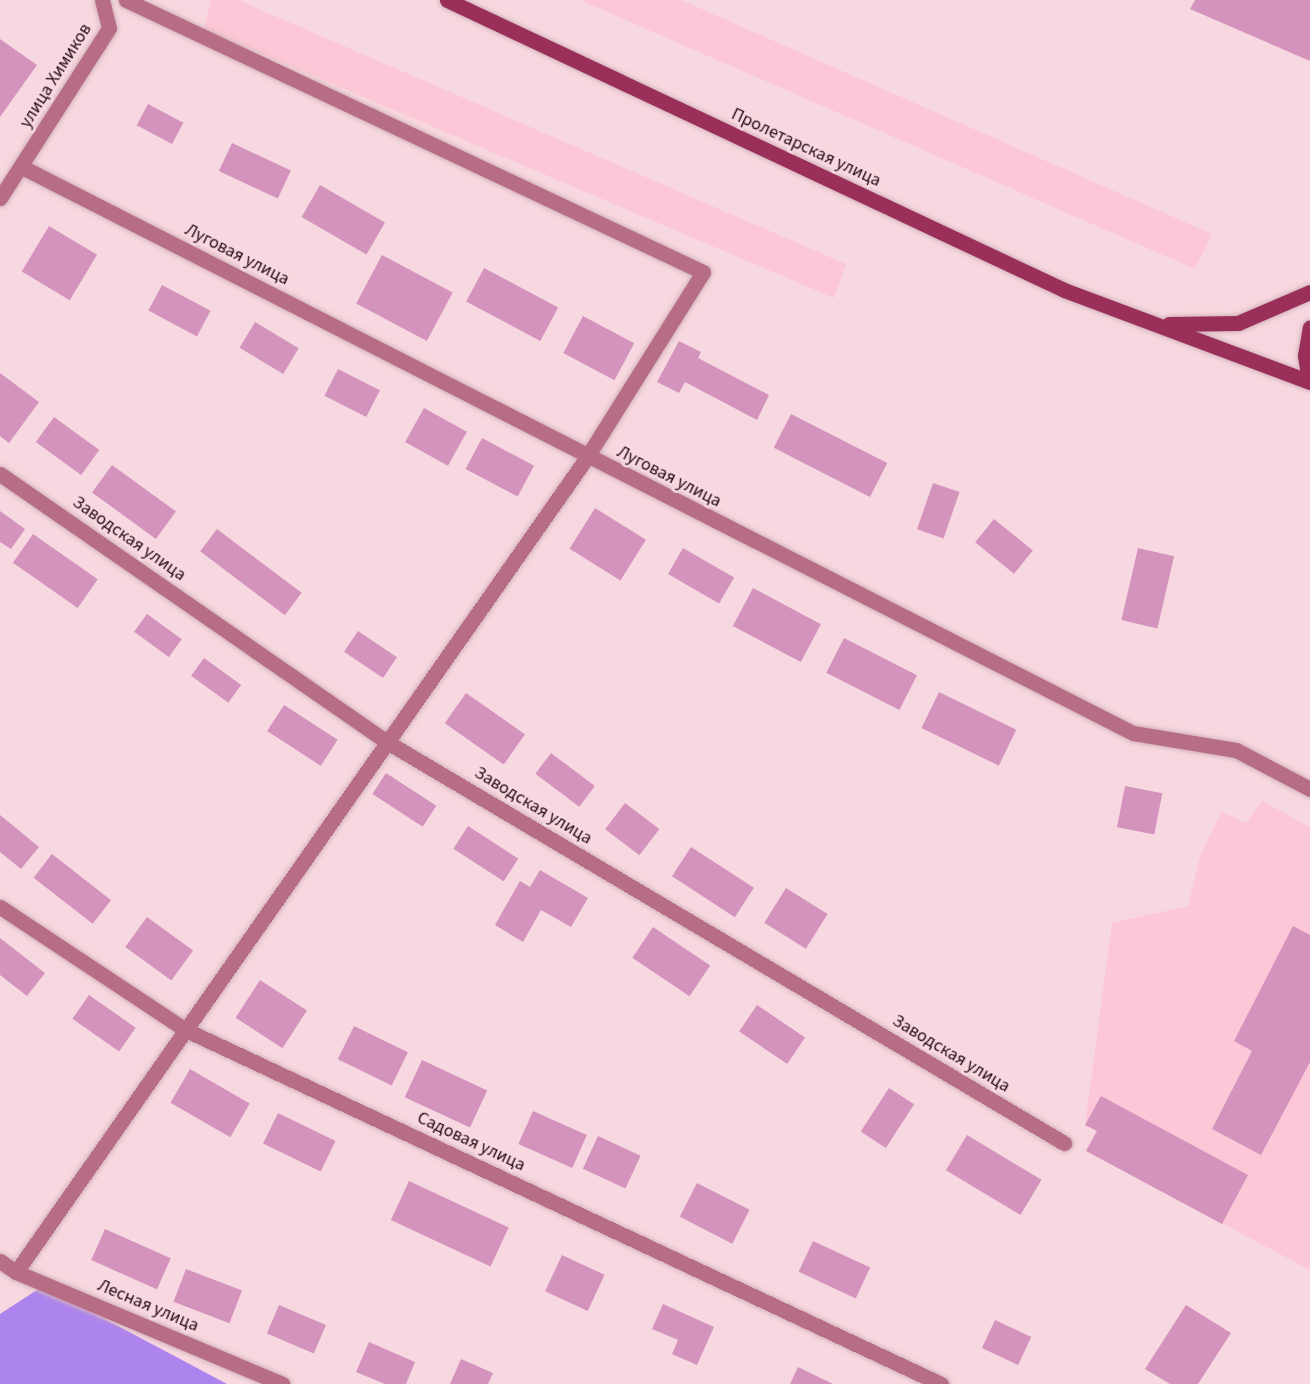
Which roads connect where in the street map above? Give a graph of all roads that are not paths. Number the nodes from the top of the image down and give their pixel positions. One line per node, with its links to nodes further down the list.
1 (102, 0): 4 (street, улица Химиков)
2 (126, 0): 10 (street)
3 (447, 0): 7 (main road, Пролетарская улица)
4 (22, 167): 5 (street, улица Химиков); 10 (street, Луговая улица)
5 (0, 198)
6 (1310, 292): 7 (main road)
7 (1151, 323): 9 (main road, Пролетарская улица)
8 (1310, 327): 9 (main road)
9 (1310, 381)
10 (587, 457): 12 (street); 13 (street, Луговая улица)
11 (0, 474): 12 (street, Заводская улица)
12 (387, 742): 15 (street); 16 (street, Заводская улица)
13 (1310, 789)
14 (0, 907): 15 (street, Садовая улица)
15 (186, 1030): 18 (street); 20 (street, Садовая улица)
16 (1064, 1143)
17 (0, 1261): 18 (street, Лесная улица)
18 (16, 1272): 19 (street, Лесная улица)
19 (282, 1384)
20 (940, 1384)

